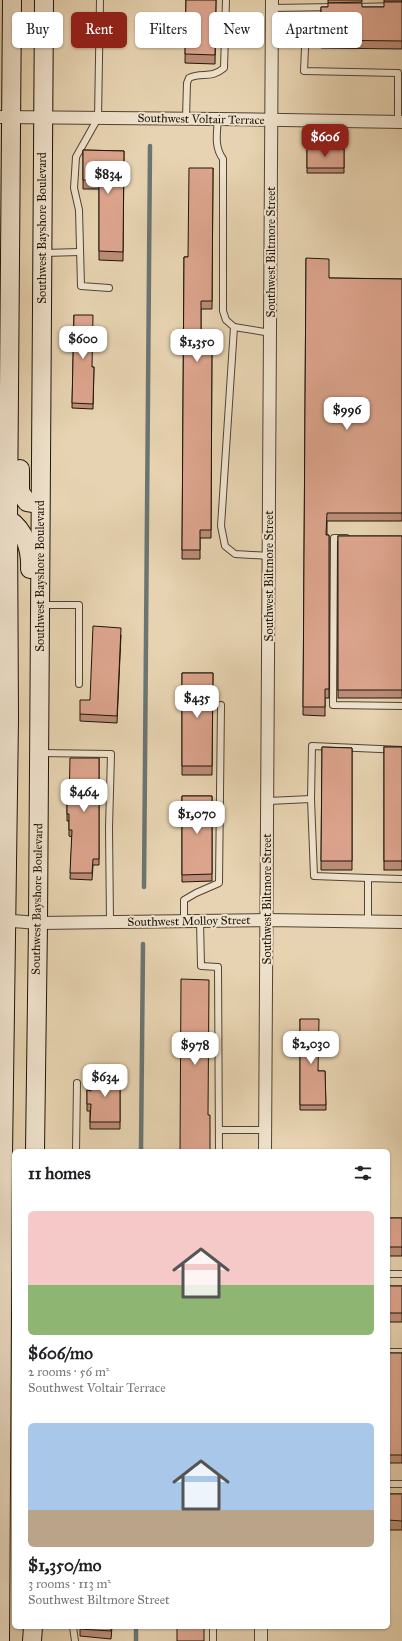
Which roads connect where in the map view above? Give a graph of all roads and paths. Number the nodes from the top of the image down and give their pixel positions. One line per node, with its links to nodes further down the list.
1 (12, 0): 10 (main road)
2 (44, 0): 11 (main road, Southwest Bayshore Boulevard)
3 (100, 0): 12 (lane)
4 (226, 0): 13 (lane)
5 (317, 3): 6 (lane); 7 (lane)
6 (374, 3): 8 (lane)
7 (272, 4): 15 (street, Southwest Biltmore Street)
8 (402, 6)
9 (305, 48): 16 (lane)
10 (6, 117): 11 (street, Southwest Voltair Terrace); 20 (main road)
11 (43, 117): 12 (street, Southwest Voltair Terrace); 18 (main road, Southwest Bayshore Boulevard)
12 (98, 118): 13 (street, Southwest Voltair Terrace); 17 (lane)
13 (186, 118): 14 (street, Southwest Voltair Terrace)
14 (218, 118): 15 (street, Southwest Voltair Terrace); 21 (lane)
15 (272, 120): 16 (street, Southwest Voltair Terrace); 22 (street, Southwest Biltmore Street)
16 (400, 122)
17 (80, 252): 18 (lane); 19 (lane)
18 (42, 253): 24 (main road, Southwest Bayshore Boulevard)
19 (109, 288)
20 (5, 319): 23 (main road)
21 (234, 327): 22 (lane); 27 (lane)
22 (271, 332): 27 (street, Southwest Biltmore Street)
23 (10, 354): 24 (main road); 25 (main road)
24 (40, 504): 28 (main road, Southwest Bayshore Boulevard)
25 (4, 519): 29 (main road); 33 (main road)
26 (352, 538): 32 (lane)
27 (269, 556): 37 (street, Southwest Biltmore Street)
28 (39, 605): 29 (main road, Southwest Bayshore Boulevard); 30 (lane)
29 (39, 680): 35 (main road, Southwest Bayshore Boulevard)
30 (79, 684)
31 (221, 705): 42 (lane)
32 (402, 706)
33 (4, 719): 40 (main road)
34 (402, 750): 36 (lane)
35 (38, 752): 45 (lane); 47 (main road, Southwest Bayshore Boulevard)
36 (311, 799): 37 (lane); 38 (lane)
37 (268, 801): 41 (street, Southwest Biltmore Street)
38 (368, 878): 39 (lane); 44 (lane)
39 (402, 879)
40 (3, 920): 47 (street, Southwest Molloy Street); 49 (main road)
41 (267, 920): 43 (street, Southwest Molloy Street); 44 (street, Southwest Molloy Street); 51 (street, Southwest Biltmore Street)
42 (184, 921): 43 (street, Southwest Molloy Street); 45 (street, Southwest Molloy Street)
43 (200, 921): 50 (lane)
44 (368, 921): 46 (street, Southwest Molloy Street)
45 (110, 922): 47 (street, Southwest Molloy Street)
46 (402, 922)
47 (38, 923): 52 (main road, Southwest Bayshore Boulevard)
48 (76, 1084): 53 (lane)
49 (2, 1122): 56 (main road)
50 (219, 1130): 51 (lane); 54 (lane)
51 (265, 1130): 55 (street, Southwest Biltmore Street)
52 (35, 1149)
53 (76, 1149)
54 (219, 1149)
55 (265, 1149)
56 (3, 1155): 57 (main road); 60 (main road)
57 (12, 1172)
58 (390, 1274): 59 (lane)
59 (402, 1274)
60 (5, 1326): 65 (main road)
61 (390, 1352): 62 (lane)
62 (402, 1352)
63 (390, 1484): 64 (lane)
64 (402, 1484)
65 (1, 1525): 70 (main road)
66 (33, 1629): 71 (main road)
67 (73, 1629): 72 (lane)
68 (213, 1629): 73 (lane)
69 (261, 1629): 74 (street)
70 (0, 1641)
71 (32, 1641)
72 (75, 1641)
73 (212, 1641)
74 (261, 1641)

